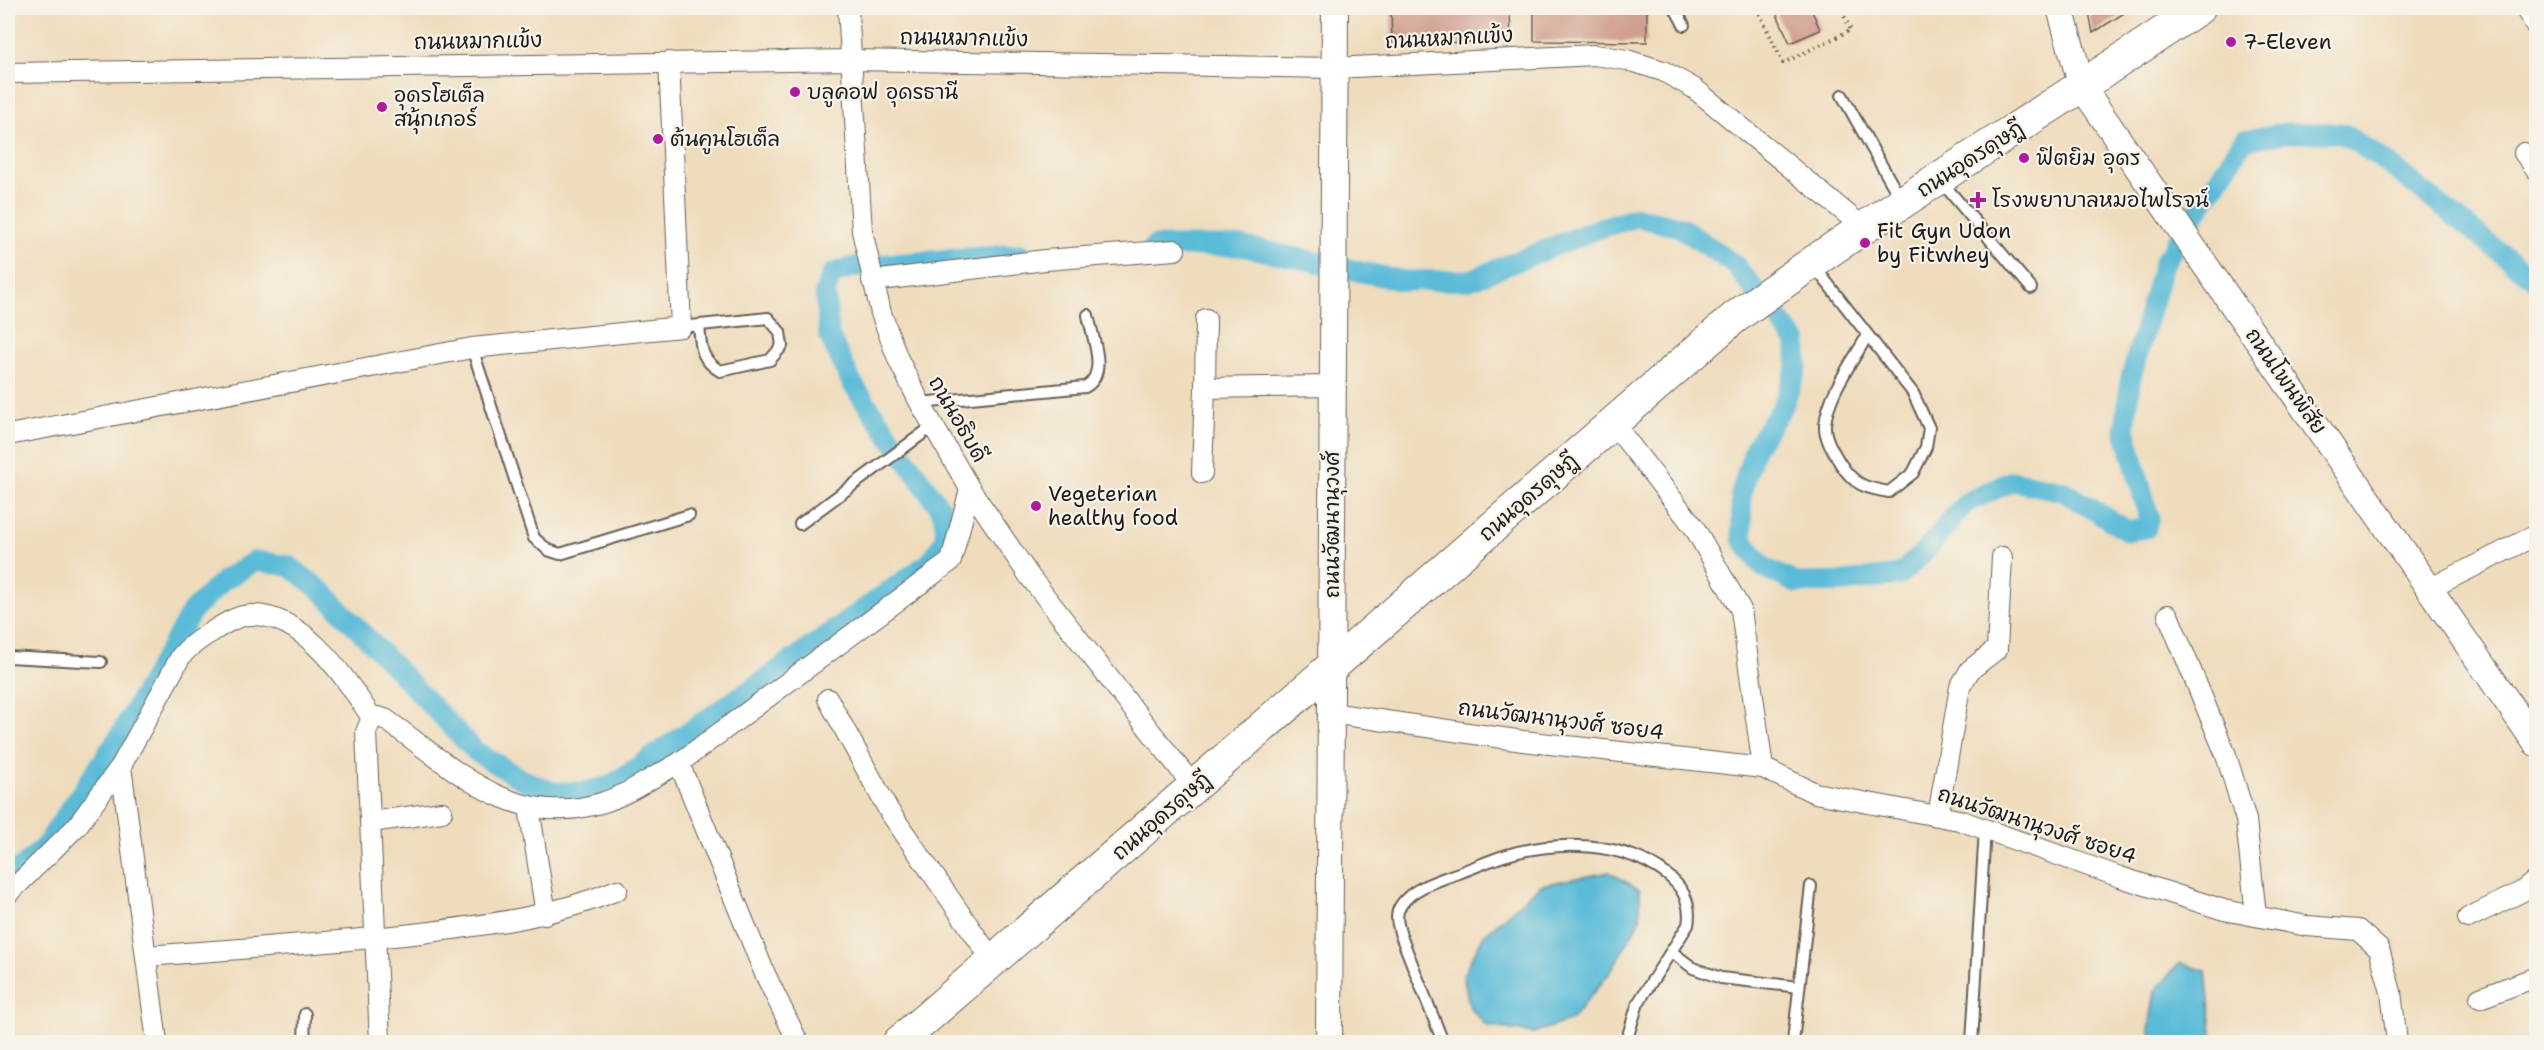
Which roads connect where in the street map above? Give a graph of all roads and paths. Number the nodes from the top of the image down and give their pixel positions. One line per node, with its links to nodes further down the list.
1 (848, 8): 11 (street, ถนนอธิบดี)
2 (1335, 8): 13 (street, ถนนวัฒนานุวงศ์)
3 (1675, 8): 9 (lane)
4 (1757, 8): 5 (path)
5 (1840, 8)
6 (2060, 8): 15 (street, ถนนโพนพิสัย)
7 (2199, 8): 15 (main road, ถนนอุดรดุษฎี)
8 (2525, 8): 10 (street)
9 (1684, 25)
10 (2536, 26)
11 (851, 60): 12 (street, ถนนหมากแข้ง); 13 (street, ถนนหมากแข้ง); 24 (street, ถนนอธิบดี)
12 (669, 62): 14 (street, ถนนหมากแข้ง); 28 (street)
13 (1334, 68): 21 (street, ถนนหมากแข้ง); 31 (street, ถนนวัฒนานุวงศ์)
14 (8, 73)
15 (2082, 87): 19 (main road, ถนนอุดรดุษฎี); 43 (street, ถนนโพนพิสัย)
16 (1842, 95): 20 (lane)
17 (2524, 153): 18 (street)
18 (2536, 169)
19 (1939, 179): 20 (main road, ถนนอุดรดุษฎี); 25 (lane)
20 (1902, 203): 21 (main road, ถนนอุดรดุษฎี)
21 (1864, 228): 23 (main road, ถนนอุดรดุษฎี)
22 (1175, 250): 24 (street)
23 (1811, 262): 29 (lane); 34 (main road, ถนนอุดรดุษฎี)
24 (872, 281): 33 (street, ถนนอธิบดี)
25 (2031, 288)
26 (1088, 315): 33 (lane)
27 (1206, 319): 32 (street)
28 (690, 326): 28 (lane); 30 (street)
29 (1867, 336): 29 (lane)
30 (472, 348): 36 (street); 39 (lane)
31 (1333, 386): 32 (street); 47 (street, ถนนวัฒนานุวงศ์)
32 (1205, 388): 37 (street)
33 (920, 403): 35 (street, ถนนอธิบดี)
34 (1613, 423): 47 (main road, ถนนอุดรดุษฎี); 54 (street)
35 (933, 426): 38 (street, ถนนอธิบดี); 40 (lane)
36 (8, 435)
37 (1202, 473)
38 (970, 489): 52 (street); 55 (street, ถนนอธิบดี)
39 (689, 515)
40 (800, 524)
41 (2536, 535): 43 (street)
42 (2002, 557): 58 (street)
43 (2429, 588): 51 (street, ถนนโพนพิสัย)
44 (2168, 615): 66 (street)
45 (8, 657): 46 (lane)
46 (101, 662)
47 (1333, 666): 49 (street, ถนนวัฒนานุวงศ์); 55 (main road, ถนนอุดรดุษฎี)
48 (828, 699): 71 (street)
49 (1331, 713): 54 (street, ถนนวัฒนานุวงศ์ ซอย4); 81 (street, ถนนวัฒนานุวงศ์)
50 (372, 718): 53 (street); 56 (street); 59 (street)
51 (2536, 743)
52 (679, 763): 56 (street); 79 (street)
53 (121, 766): 64 (street); 70 (street)
54 (1763, 768): 58 (street, ถนนวัฒนานุวงศ์ ซอย4)
55 (1194, 787): 71 (main road, ถนนอุดรดุษฎี)
56 (530, 808): 65 (street)
57 (442, 812): 59 (street)
58 (1938, 816): 60 (street, ถนนวัฒนานุวงศ์ ซอย4)
59 (371, 822): 68 (street)
60 (1985, 829): 66 (street, ถนนวัฒนานุวงศ์ ซอย4); 85 (lane)
61 (2536, 880): 67 (street)
62 (1810, 886): 73 (lane)
63 (617, 890): 65 (street)
64 (8, 894)
65 (546, 914): 68 (street)
66 (2256, 916): 86 (street, ถนนวัฒนานุวงศ์ ซอย4)
67 (2468, 918)
68 (374, 938): 70 (street); 78 (street)
69 (1672, 952): 73 (lane); 82 (lane); 83 (lane)
70 (146, 956): 76 (street)
71 (993, 961): 80 (main road, ถนนอุดรดุษฎี)
72 (2536, 977): 74 (street)
73 (1799, 987): 84 (lane)
74 (2480, 998)
75 (305, 1014): 77 (lane)
76 (157, 1042)
77 (304, 1042)
78 (380, 1042)
79 (798, 1042)
80 (899, 1042)
81 (1329, 1042)
82 (1443, 1042)
83 (1626, 1042)
84 (1793, 1042)
85 (1972, 1042)
86 (2397, 1042)

